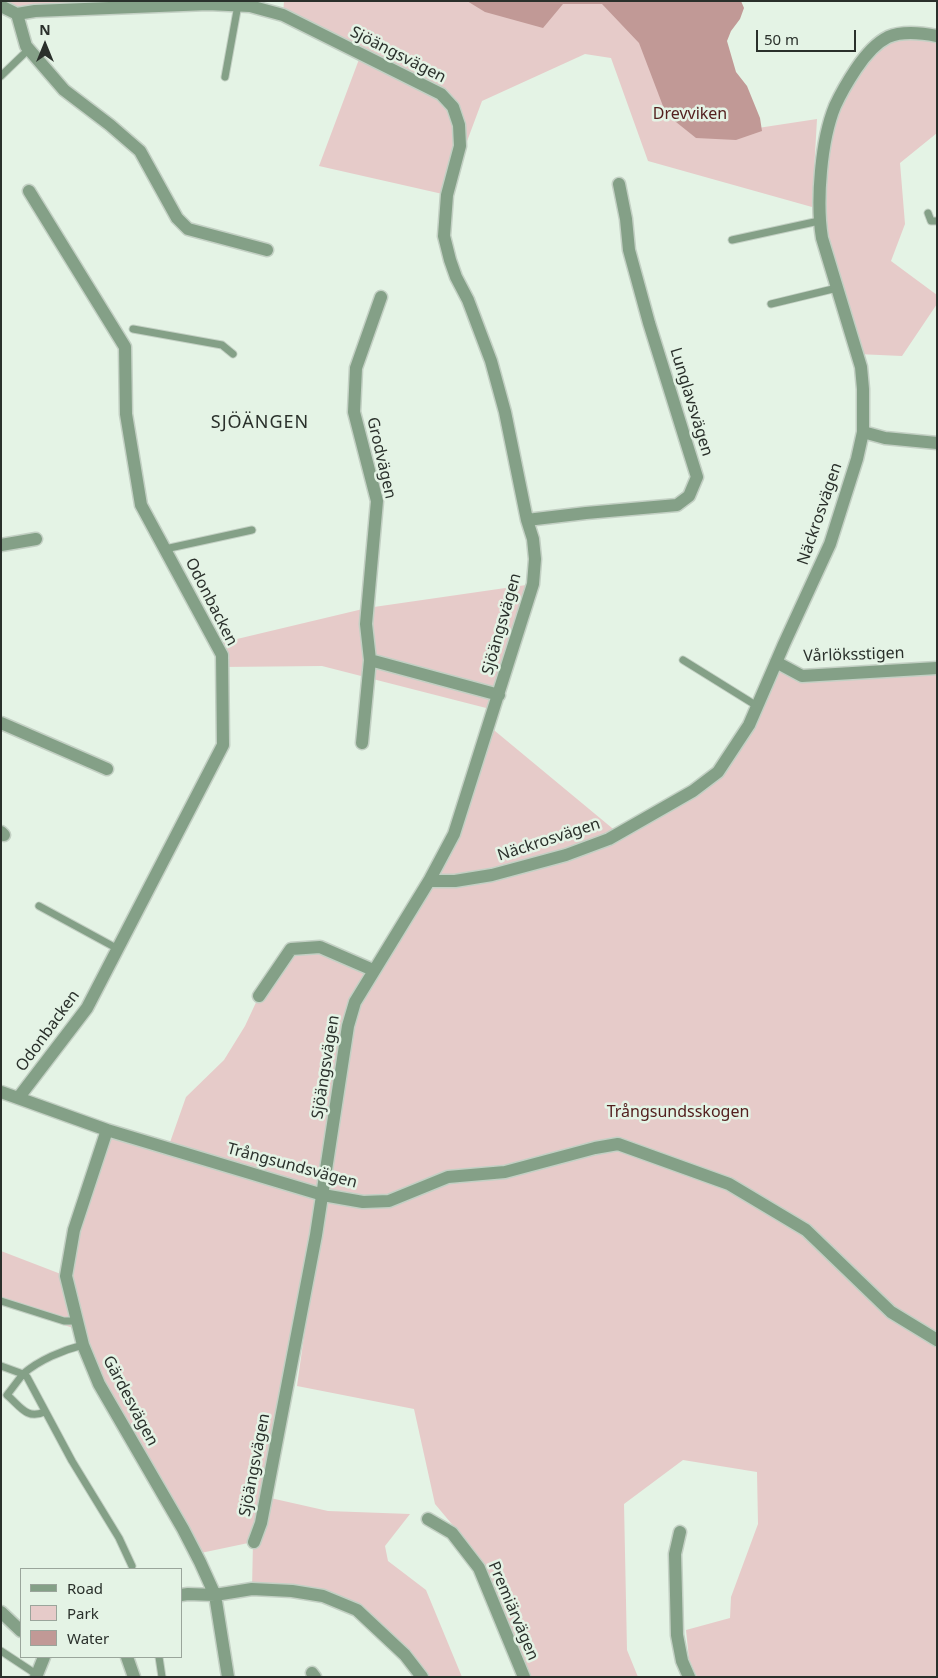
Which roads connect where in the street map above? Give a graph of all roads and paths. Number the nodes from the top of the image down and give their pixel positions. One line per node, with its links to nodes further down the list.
1 (238, 5): 3 (street, Sjöängsvägen); 4 (street, Sjöängsvägen); 8 (lane)
2 (1, 6): 4 (street)
3 (269, 6): 23 (street, Sjöängsvägen)
4 (18, 14): 6 (street)
5 (937, 36): 12 (street, Näckrosvägen)
6 (29, 49): 7 (lane); 15 (street)
7 (1, 76)
8 (225, 77)
9 (619, 184): 23 (street, Lunglavsvägen)
10 (29, 191): 27 (street, Odonbacken)
11 (928, 213): 13 (lane)
12 (819, 221): 14 (lane); 16 (street, Näckrosvägen)
13 (937, 221)
14 (732, 240)
15 (267, 250)
16 (837, 288): 18 (lane); 21 (street, Näckrosvägen)
17 (381, 297): 28 (street, Grodvägen)
18 (771, 304)
19 (133, 329): 20 (lane)
20 (233, 354)
21 (863, 432): 22 (street); 30 (street, Näckrosvägen)
22 (937, 444)
23 (527, 520): 32 (street, Sjöängsvägen)
24 (252, 530): 27 (lane)
25 (36, 539): 26 (street)
26 (1, 545)
27 (165, 549): 40 (street, Odonbacken)
28 (370, 660): 32 (street); 36 (street, Grodvägen)
29 (684, 660): 33 (lane)
30 (776, 662): 31 (street, Vårlöksstigen); 33 (street, Näckrosvägen)
31 (937, 668)
32 (499, 695): 38 (street, Sjöängsvägen)
33 (757, 706): 38 (street, Näckrosvägen)
34 (4, 724): 35 (street); 37 (street)
35 (1, 737)
36 (362, 743)
37 (107, 769)
38 (429, 881): 41 (street, Sjöängsvägen)
39 (39, 906): 40 (lane)
40 (118, 949): 44 (street, Odonbacken)
41 (373, 970): 42 (street); 46 (street, Sjöängsvägen)
42 (259, 996)
43 (1, 1092): 44 (street, Trångsundsvägen)
44 (19, 1097): 45 (street, Trångsundsvägen)
45 (107, 1130): 46 (street, Trångsundsvägen); 48 (street, Gärdesvägen)
46 (323, 1195): 49 (street, Trångsundsvägen); 57 (street, Sjöängsvägen)
47 (1, 1302): 48 (lane)
48 (77, 1321): 50 (street, Gärdesvägen)
49 (937, 1340)
50 (83, 1345): 52 (lane); 60 (street, Gärdesvägen)
51 (1, 1366): 52 (lane)
52 (23, 1374): 53 (lane); 54 (lane)
53 (4, 1393): 54 (lane)
54 (44, 1412): 58 (lane)
55 (428, 1519): 72 (street, Premiärvägen)
56 (680, 1532): 73 (street)
57 (254, 1542)
58 (132, 1566)
59 (182, 1595): 60 (street)
60 (215, 1595): 70 (street, Gärdesvägen); 71 (street)
61 (4, 1619): 62 (street)
62 (20, 1630)
63 (1, 1652): 67 (lane)
64 (44, 1658): 67 (street)
65 (127, 1658): 68 (street)
66 (159, 1658): 69 (lane)
67 (36, 1675)
68 (134, 1677)
69 (162, 1677)
70 (228, 1677)
71 (422, 1677)
72 (524, 1677)
73 (689, 1677)

